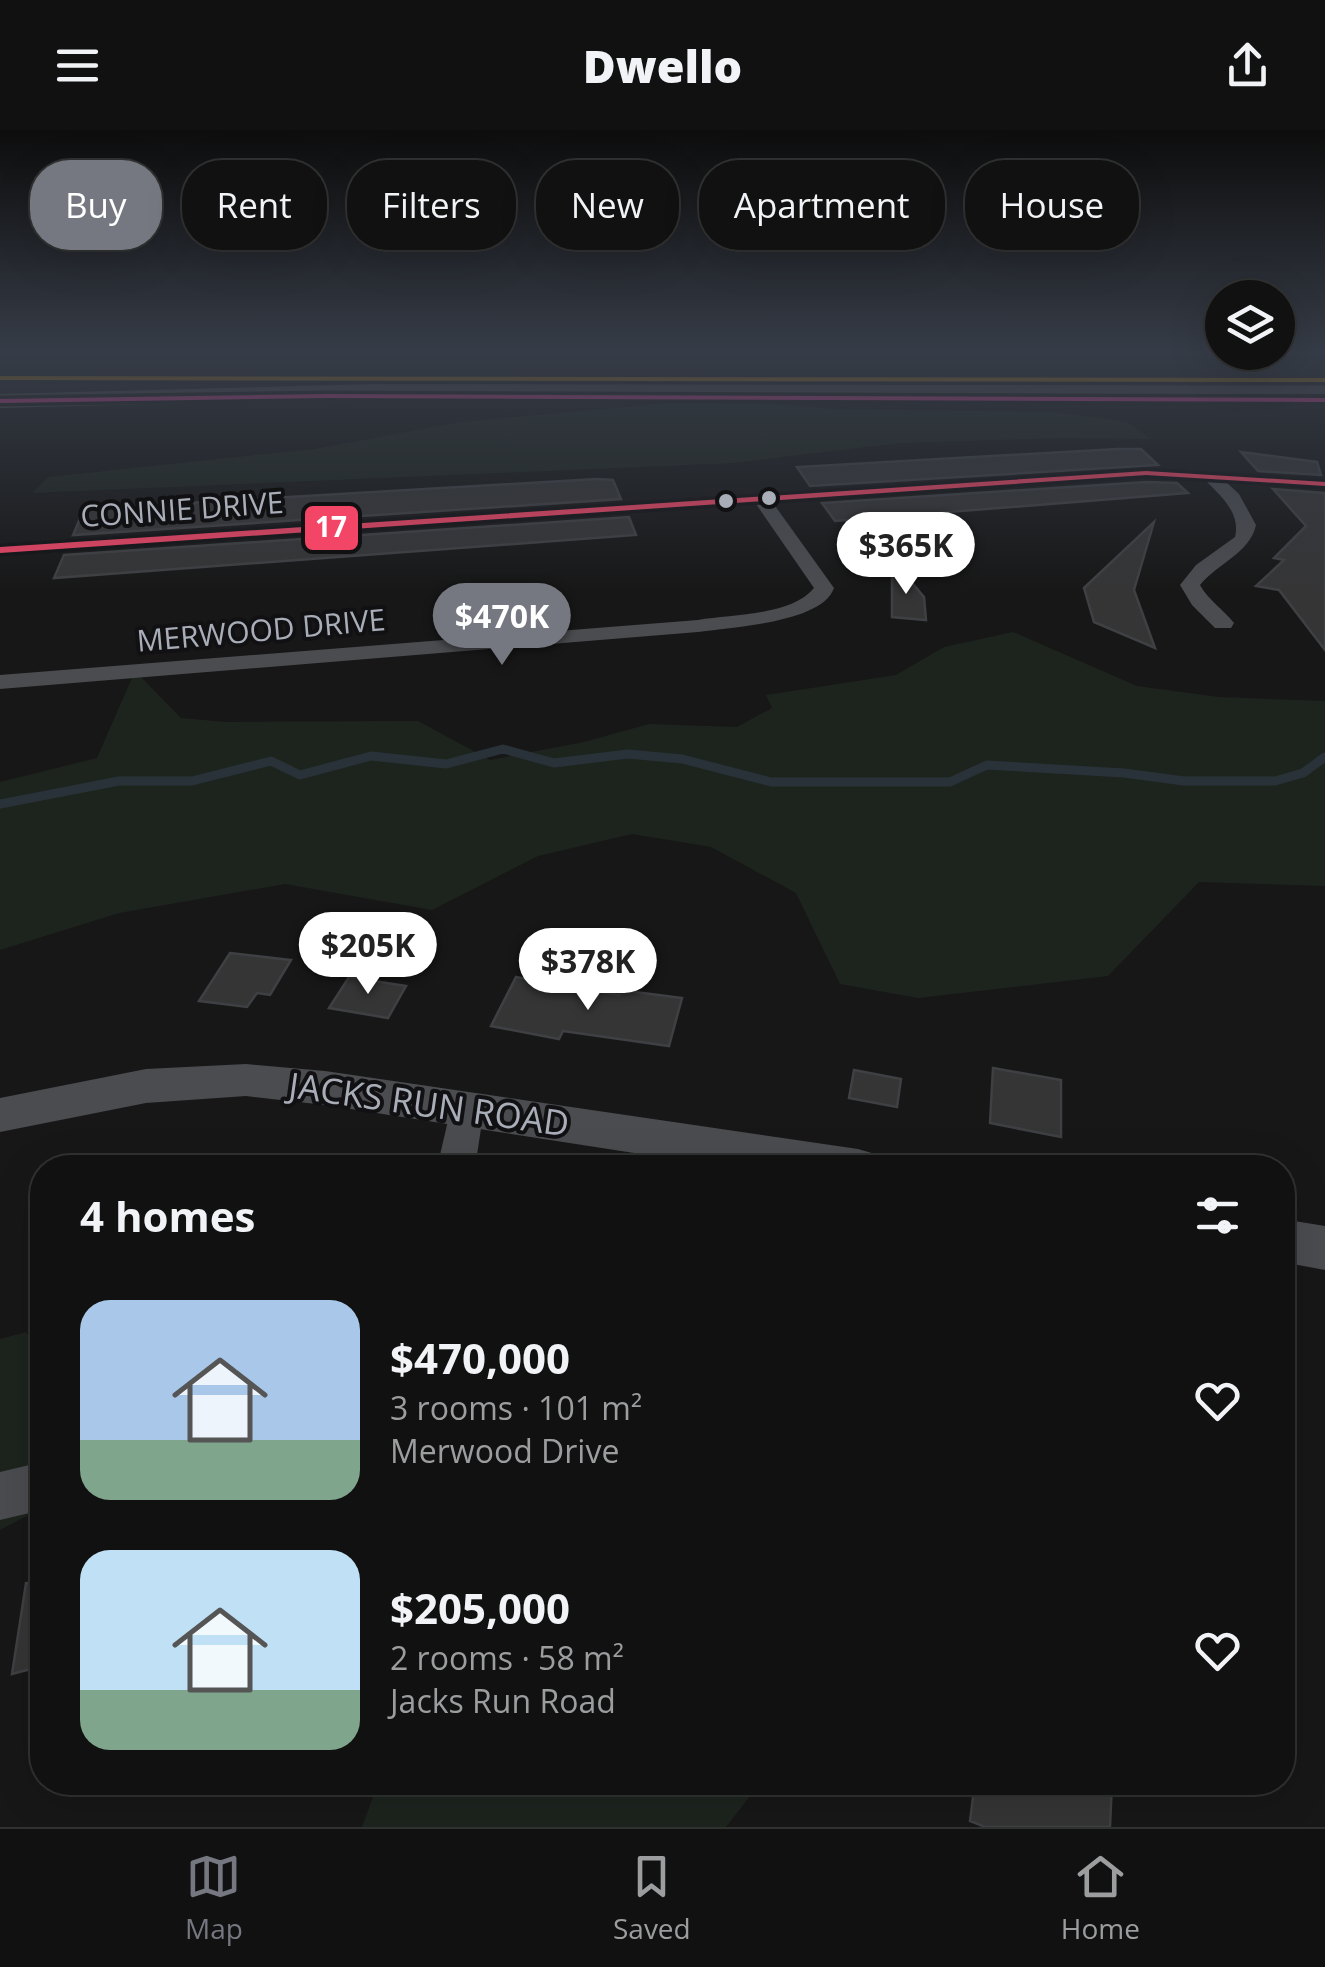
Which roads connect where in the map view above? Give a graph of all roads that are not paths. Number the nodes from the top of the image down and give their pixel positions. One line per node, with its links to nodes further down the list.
1 (1208, 474): 2 (street, CONNIE DRIVE); 3 (street, CONNIE DRIVE); 5 (street)
2 (1325, 484)
3 (760, 498): 4 (street, CONNIE DRIVE); 6 (street, MERWOOD DRIVE)
4 (0, 550)
5 (1224, 623)
6 (0, 682)
7 (466, 1109): 8 (street, JACKS RUN ROAD); 9 (street); 10 (street, JACKS RUN ROAD)
8 (0, 1116)
9 (458, 1155)
10 (772, 1155)
11 (1295, 1242): 12 (street)
12 (1325, 1248)
13 (30, 1489): 14 (street)
14 (0, 1496)

